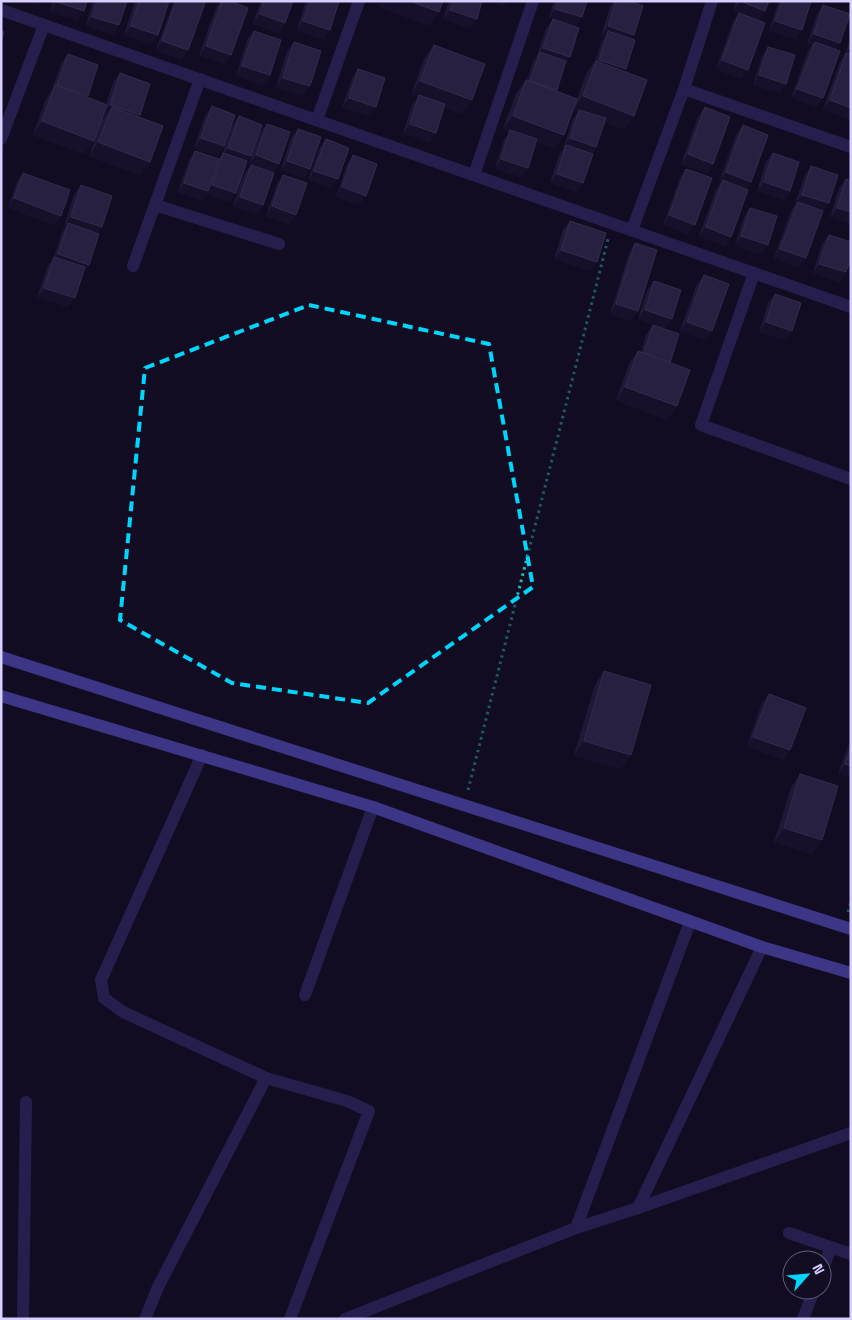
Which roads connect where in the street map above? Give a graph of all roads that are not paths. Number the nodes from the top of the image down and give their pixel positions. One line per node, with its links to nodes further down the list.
1 (359, 1): 8 (street)
2 (533, 1): 11 (street)
3 (712, 1): 7 (street)
4 (1, 10): 5 (street)
5 (44, 25): 6 (street); 9 (street)
6 (200, 79): 8 (street); 12 (street)
7 (684, 89): 10 (street); 13 (street)
8 (318, 120): 11 (street)
9 (1, 139)
10 (851, 147)
11 (474, 175): 13 (street)
12 (155, 205): 14 (street); 15 (street)
13 (632, 230): 16 (street)
14 (279, 244)
15 (133, 266)
16 (754, 273): 17 (street); 18 (street)
17 (851, 307)
18 (851, 479)
19 (1, 657): 24 (main road)
20 (1, 696): 21 (main road)
21 (202, 755): 22 (main road); 28 (street)
22 (373, 807): 23 (main road); 27 (street)
23 (690, 922): 25 (main road); 32 (street)
24 (851, 930)
25 (762, 947): 26 (main road); 31 (street)
26 (851, 973)
27 (305, 995)
28 (266, 1078): 38 (street); 39 (street)
29 (26, 1102): 37 (street)
30 (851, 1133): 31 (street)
31 (638, 1208): 32 (street)
32 (576, 1228): 40 (street)
33 (789, 1233): 34 (street)
34 (831, 1248): 35 (street)
35 (851, 1254)
36 (810, 1300): 41 (street)
37 (23, 1319)
38 (145, 1319)
39 (290, 1319)
40 (345, 1319)
41 (802, 1319)

